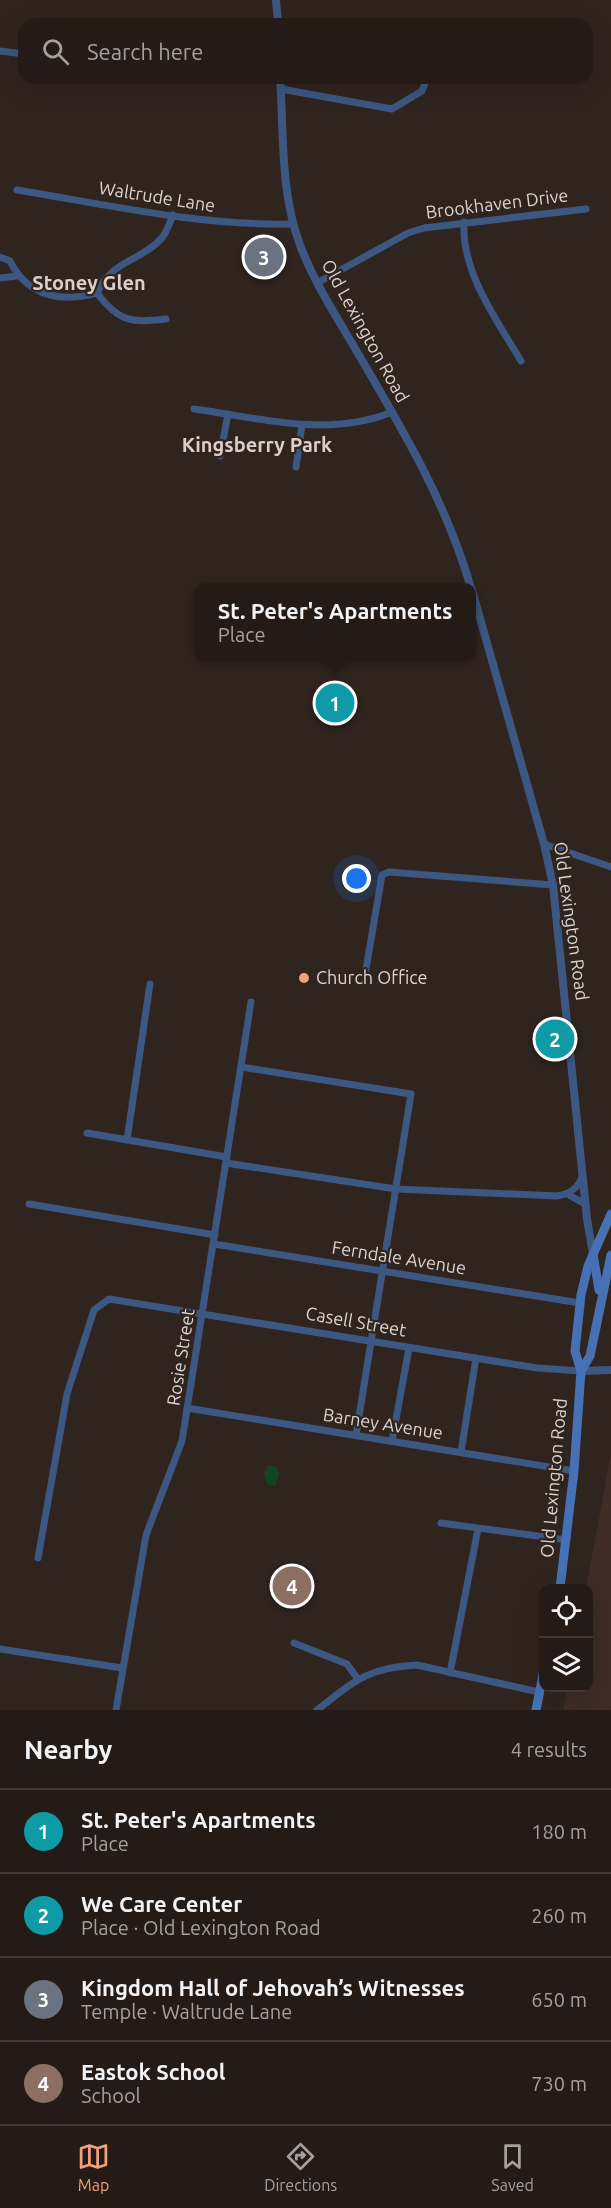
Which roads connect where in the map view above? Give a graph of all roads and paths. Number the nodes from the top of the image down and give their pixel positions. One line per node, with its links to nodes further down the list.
1 (276, 0): 2 (street)
2 (278, 18)
3 (0, 51): 4 (street)
4 (18, 53)
5 (280, 84): 7 (street, Old Lexington Road)
6 (425, 84): 7 (street)
7 (280, 89): 12 (street, Old Lexington Road)
8 (17, 190): 10 (street, Waltrude Lane)
9 (586, 208): 11 (street, Brookhaven Drive)
10 (173, 215): 12 (street, Waltrude Lane); 17 (street)
11 (464, 222): 16 (street, Brookhaven Drive); 19 (street)
12 (293, 224): 16 (street, Old Lexington Road)
13 (0, 256): 14 (street)
14 (17, 276): 15 (street); 17 (street)
15 (0, 278)
16 (317, 283): 21 (street, Old Lexington Road)
17 (97, 293): 18 (street)
18 (166, 319)
19 (521, 360)
20 (194, 409): 22 (street)
21 (392, 412): 23 (street); 26 (street, Old Lexington Road)
22 (228, 414): 23 (street); 24 (street)
23 (302, 425): 25 (street)
24 (220, 456)
25 (296, 467)
26 (469, 583)
27 (476, 606): 28 (street, Old Lexington Road)
28 (544, 844): 29 (street); 30 (street, Old Lexington Road)
29 (611, 867)
30 (553, 885): 31 (street); 38 (street, Old Lexington Road)
31 (364, 975)
32 (150, 984): 36 (street)
33 (251, 1002): 34 (street, Rosie Street)
34 (241, 1067): 37 (street, Rosie Street); 39 (street)
35 (87, 1133): 36 (street)
36 (127, 1140): 37 (street)
37 (227, 1160): 39 (street); 44 (street, Rosie Street)
38 (583, 1174): 40 (street); 42 (street, Old Lexington Road)
39 (396, 1189): 40 (street); 48 (street)
40 (567, 1194): 42 (street)
41 (29, 1204): 44 (street)
42 (585, 1204): 46 (street, Old Lexington Road)
43 (611, 1214): 46 (main road)
44 (215, 1235): 45 (street, Rosie Street)
45 (214, 1244): 48 (street, Ferndale Avenue); 51 (street, Rosie Street)
46 (593, 1254): 49 (main road, Old Lexington Road); 50 (main road)
47 (611, 1255): 50 (main road)
48 (383, 1271): 49 (street, Ferndale Avenue); 52 (street)
49 (580, 1303): 56 (main road, Old Lexington Road)
50 (599, 1307): 56 (main road, Old Lexington Road)
51 (203, 1313): 52 (street, Casell Street); 57 (street, Rosie Street); 65 (street, Casell Street)
52 (370, 1342): 53 (street, Casell Street); 58 (street)
53 (410, 1348): 54 (street, Casell Street); 59 (street)
54 (476, 1358): 56 (street, Casell Street); 60 (street)
55 (611, 1370): 56 (street, Casell Street)
56 (581, 1371): 61 (main road, Old Lexington Road)
57 (187, 1408): 58 (street, Barney Avenue); 69 (street, Rosie Street)
58 (356, 1435): 59 (street, Barney Avenue)
59 (392, 1441): 60 (street, Barney Avenue)
60 (461, 1452): 61 (street, Barney Avenue)
61 (574, 1471): 64 (main road, Old Lexington Road)
62 (441, 1523): 63 (street)
63 (478, 1529): 64 (street); 70 (street)
64 (567, 1540): 66 (main road, Old Lexington Road)
65 (38, 1558)
66 (561, 1584)
67 (294, 1643): 71 (street)
68 (0, 1649): 69 (street)
69 (122, 1668): 73 (street, Rosie Street)
70 (450, 1673): 71 (street); 72 (street)
71 (357, 1678): 74 (street)
72 (539, 1692): 75 (main road)
73 (116, 1710)
74 (317, 1710)
75 (536, 1710)

